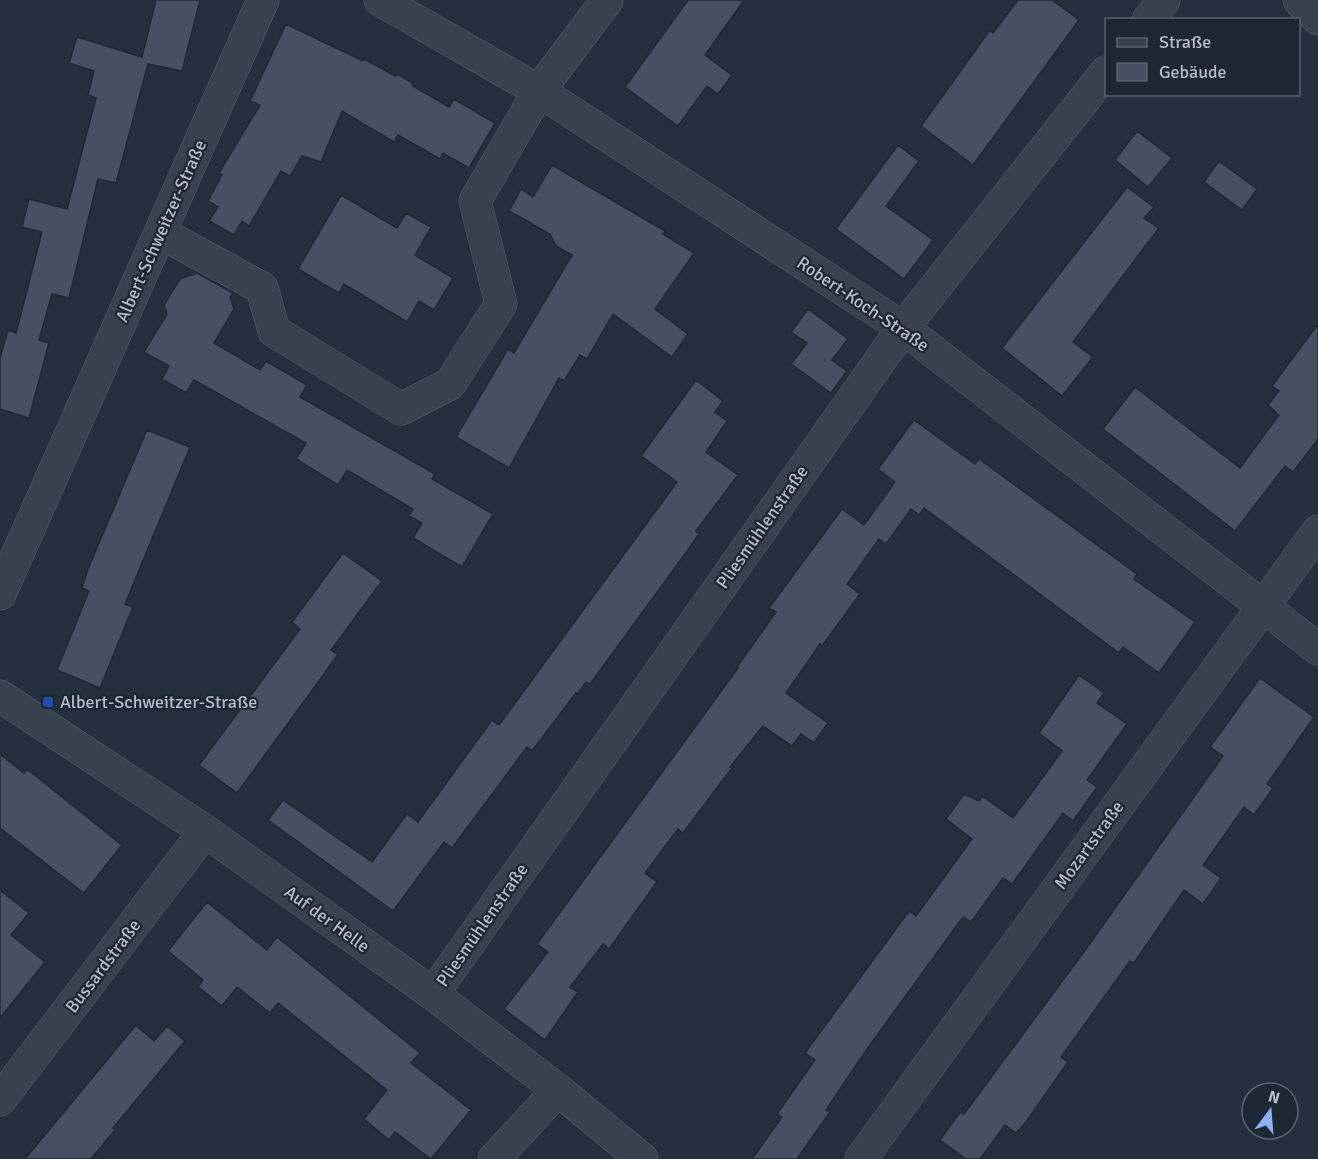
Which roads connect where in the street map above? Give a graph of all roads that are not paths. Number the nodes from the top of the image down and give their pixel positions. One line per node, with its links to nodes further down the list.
1 (263, 0): 10 (street, Albert-Schweitzer-Straße)
2 (380, 0): 9 (street, Robert-Koch-Straße)
3 (608, 0): 9 (street)
4 (1164, 0): 6 (street)
5 (1299, 0): 7 (street)
6 (1150, 18)
7 (1318, 20)
8 (1105, 75): 11 (street, Pliesmühlenstraße)
9 (539, 91): 10 (street); 11 (street, Robert-Koch-Straße)
10 (161, 233): 13 (street, Albert-Schweitzer-Straße)
11 (903, 328): 14 (street, Robert-Koch-Straße); 18 (street, Pliesmühlenstraße)
12 (1318, 531): 14 (street, Mozartstraße)
13 (0, 594)
14 (1263, 606): 15 (street, Robert-Koch-Straße); 23 (street, Mozartstraße)
15 (1318, 650)
16 (0, 696): 17 (street, Auf der Helle)
17 (205, 831): 18 (street, Auf der Helle); 20 (street, Bussardstraße)
18 (433, 994): 19 (street, Auf der Helle)
19 (558, 1090): 21 (street); 22 (street, Auf der Helle)
20 (0, 1100)
21 (494, 1159)
22 (642, 1159)
23 (861, 1159)

